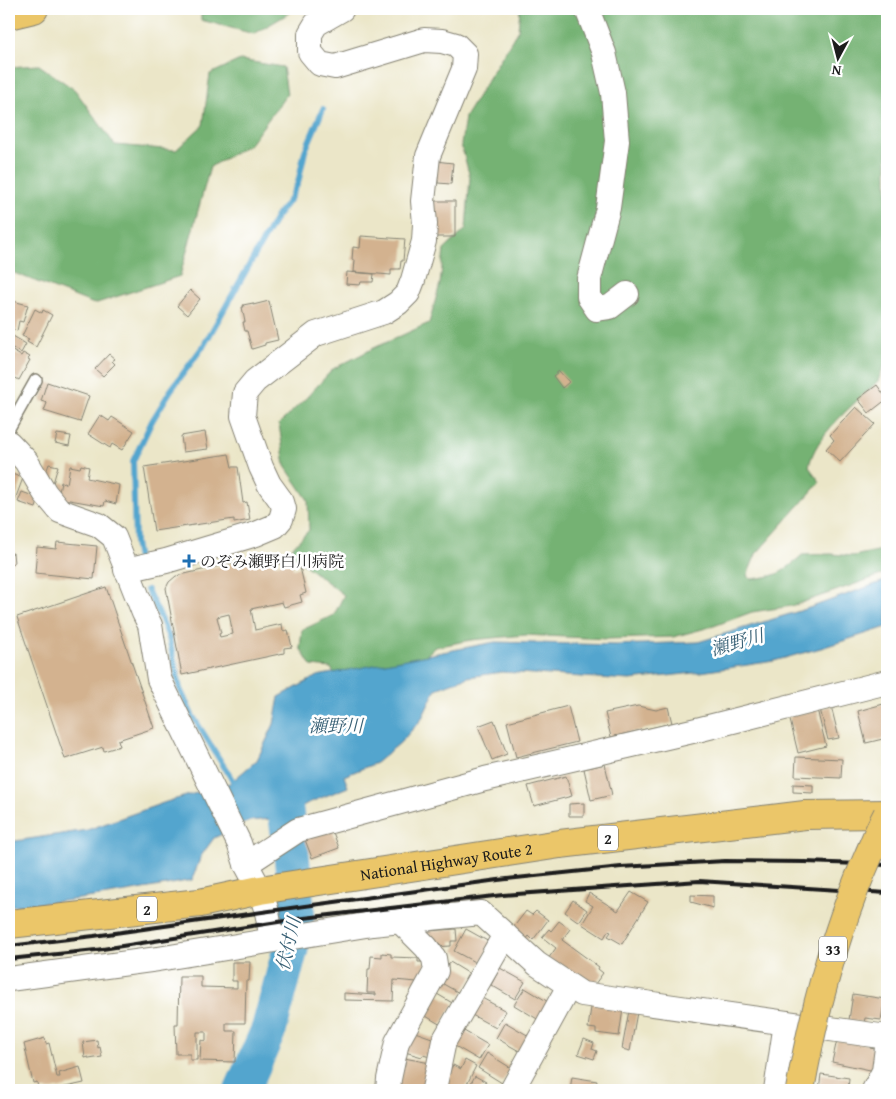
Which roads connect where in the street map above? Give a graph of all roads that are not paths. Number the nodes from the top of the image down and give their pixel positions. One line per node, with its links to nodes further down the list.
1 (34, 9): 4 (main road)
2 (342, 9): 9 (street)
3 (587, 9): 5 (street)
4 (9, 15)
5 (627, 294)
6 (36, 380): 7 (lane)
7 (9, 428)
8 (9, 443): 9 (street)
9 (126, 570): 12 (street)
10 (887, 682): 12 (street)
11 (887, 814): 13 (main road, National Highway Route 2 / 2); 28 (main road, 33, bridge)
12 (242, 853): 13 (street)
13 (272, 889): 15 (main road, National Highway Route 2 / 2); 17 (street)
14 (400, 921): 16 (street); 17 (street); 24 (street)
15 (9, 924)
16 (505, 934): 19 (street); 25 (street)
17 (277, 939): 18 (street)
18 (9, 979)
19 (569, 986): 20 (street); 26 (street)
20 (786, 1023): 21 (street); 27 (street)
21 (887, 1037)
22 (887, 1048): 23 (street)
23 (882, 1078)
24 (388, 1090)
25 (436, 1090)
26 (512, 1090)
27 (776, 1090)
28 (800, 1090)

